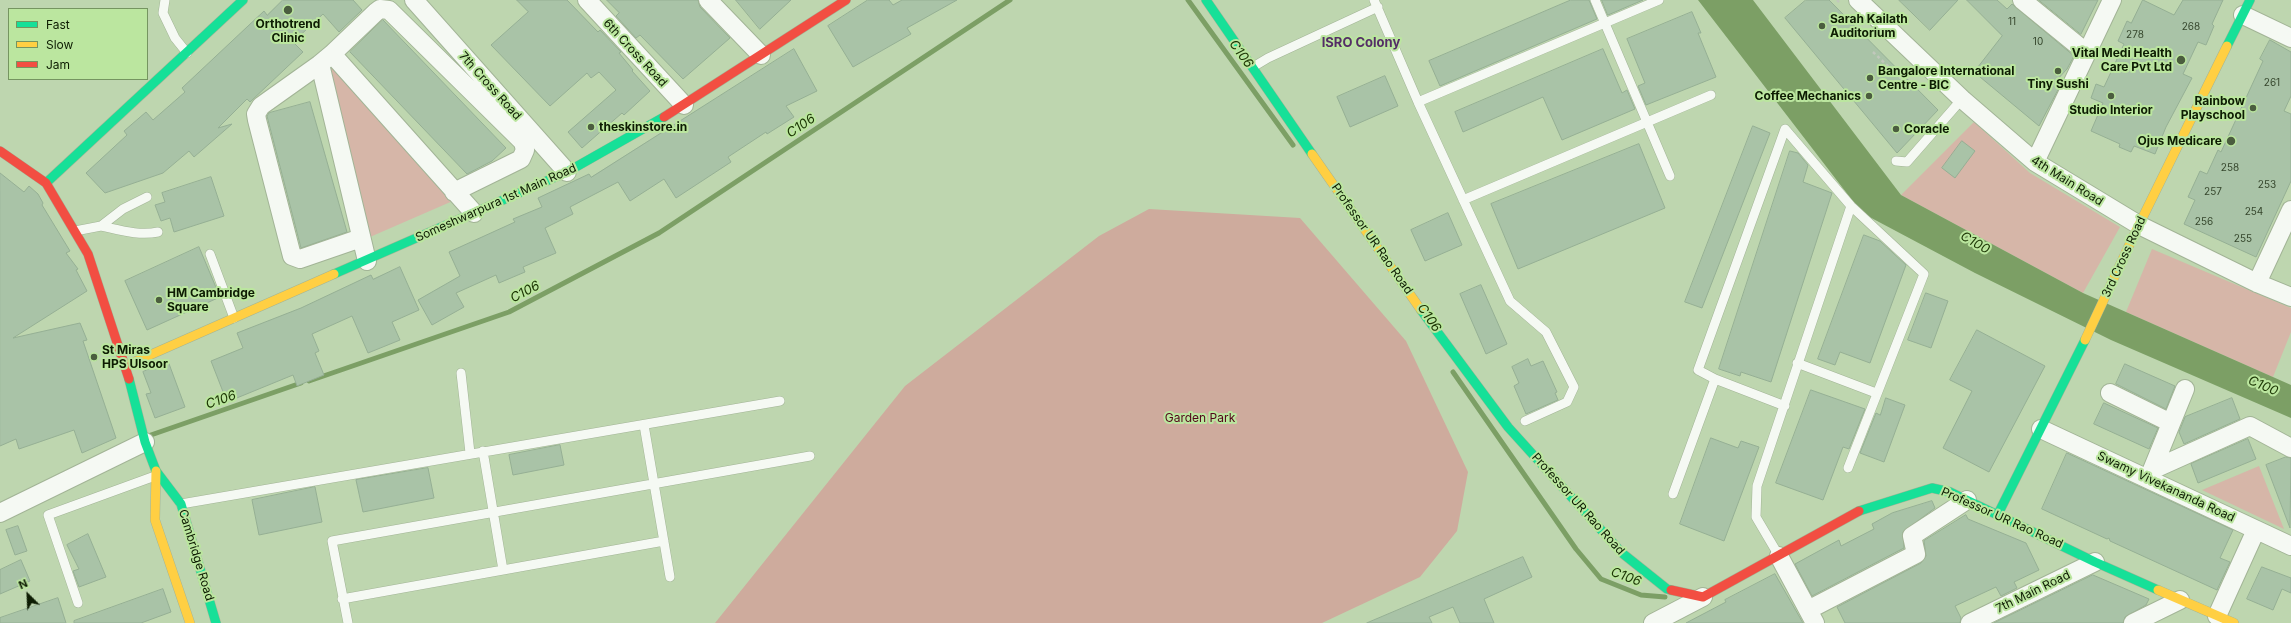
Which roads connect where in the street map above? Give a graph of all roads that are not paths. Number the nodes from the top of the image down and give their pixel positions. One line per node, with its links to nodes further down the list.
1 (165, 0): 17 (lane)
2 (243, 0): 17 (street)
3 (414, 0): 30 (street, 7th Cross Road)
4 (587, 0): 25 (street, 6th Cross Road)
5 (708, 0): 19 (street)
6 (1206, 0): 21 (street, Professor UR Rao Road)
7 (1596, 0): 15 (lane)
8 (1659, 0): 15 (lane)
9 (1858, 0): 23 (street, 4th Main Road)
10 (2022, 0): 18 (street)
11 (2112, 0): 18 (street)
12 (837, 2): 19 (street, Someshwarpura 1st Main Road)
13 (1376, 4): 21 (lane); 24 (lane)
14 (2246, 8): 16 (street); 39 (street, 3rd Cross Road)
15 (1605, 23): 24 (lane); 26 (lane)
16 (2291, 38)
17 (187, 53): 32 (street)
18 (2087, 53): 29 (street)
19 (761, 56): 25 (street, Someshwarpura 1st Main Road)
20 (326, 59): 33 (street); 33 (street); 43 (street); 43 (street)
21 (1253, 67): 84 (street, Professor UR Rao Road)
22 (1711, 95): 26 (lane)
23 (1962, 99): 28 (lane); 29 (street, 4th Main Road)
24 (1418, 102): 35 (lane)
25 (684, 106): 30 (street, Someshwarpura 1st Main Road)
26 (1647, 122): 31 (lane); 35 (lane)
27 (0, 151): 32 (street)
28 (1896, 161)
29 (2035, 162): 39 (street, 4th Main Road)
30 (567, 172): 38 (street, Someshwarpura 1st Main Road)
31 (1670, 176)
32 (46, 183): 41 (street, Cambridge Road)
33 (454, 192): 38 (street)
34 (148, 197): 40 (lane)
35 (1463, 200): 58 (lane)
36 (1851, 206): 49 (lane); 52 (lane); 54 (lane)
37 (2291, 210): 46 (street)
38 (474, 213): 45 (street, Someshwarpura 1st Main Road)
39 (2139, 225): 46 (street, 4th Main Road); 61 (street, 3rd Cross Road)
40 (101, 226): 41 (lane); 42 (lane)
41 (75, 231): 50 (street, Cambridge Road)
42 (158, 232)
43 (361, 238): 45 (street)
44 (210, 254): 48 (lane)
45 (367, 261): 48 (street, Someshwarpura 1st Main Road)
46 (2257, 283): 47 (street, 4th Main Road)
47 (2291, 296)
48 (235, 320): 50 (street, Someshwarpura 1st Main Road)
49 (1797, 363): 54 (lane); 57 (lane)
50 (125, 366): 62 (street, Cambridge Road)
51 (461, 373): 65 (lane)
52 (1715, 379): 57 (lane); 71 (lane)
53 (2185, 388): 59 (street)
54 (1876, 393): 67 (lane)
55 (2110, 393): 59 (street)
56 (780, 401): 60 (lane)
57 (1785, 406): 80 (lane)
58 (1525, 421)
59 (2171, 423): 69 (street)
60 (644, 425): 64 (lane); 70 (lane)
61 (2041, 429): 69 (street, Swamy Vivekananda Road); 76 (street, 3rd Cross Road)
62 (145, 442): 68 (street, Cambridge Road); 75 (street)
63 (2291, 448): 69 (street)
64 (483, 451): 65 (lane); 74 (lane)
65 (470, 453): 73 (lane)
66 (810, 456): 70 (lane)
67 (1848, 468)
68 (155, 474): 73 (street, Cambridge Road); 87 (lane); 90 (street, Cambridge Road)
69 (2150, 474): 77 (street, Swamy Vivekananda Road)
70 (654, 484): 74 (lane); 78 (lane)
71 (1673, 494)
72 (1968, 500): 76 (street, Professor UR Rao Road); 80 (street, Professor UR Rao Road); 89 (street)
73 (181, 504): 91 (street, Cambridge Road)
74 (493, 512): 82 (lane); 85 (lane)
75 (0, 513)
76 (1998, 514): 81 (street, Professor UR Rao Road)
77 (2256, 530): 79 (street, Swamy Vivekananda Road); 88 (street)
78 (664, 541): 82 (lane); 83 (lane)
79 (2291, 546)
80 (1778, 556): 84 (street, Professor UR Rao Road); 89 (street)
81 (2095, 562): 86 (street, Professor UR Rao Road); 94 (street, 7th Main Road)
82 (503, 570): 85 (lane)
83 (670, 577)
84 (1703, 597): 93 (street)
85 (342, 598): 92 (lane)
86 (2180, 600): 88 (street, Professor UR Rao Road); 95 (street)
87 (78, 602)
88 (2217, 616): 96 (street, Professor UR Rao Road)
89 (1811, 617)
90 (190, 623)
91 (216, 623)
92 (348, 623)
93 (1653, 623)
94 (1970, 623)
95 (2133, 623)
96 (2234, 623)

